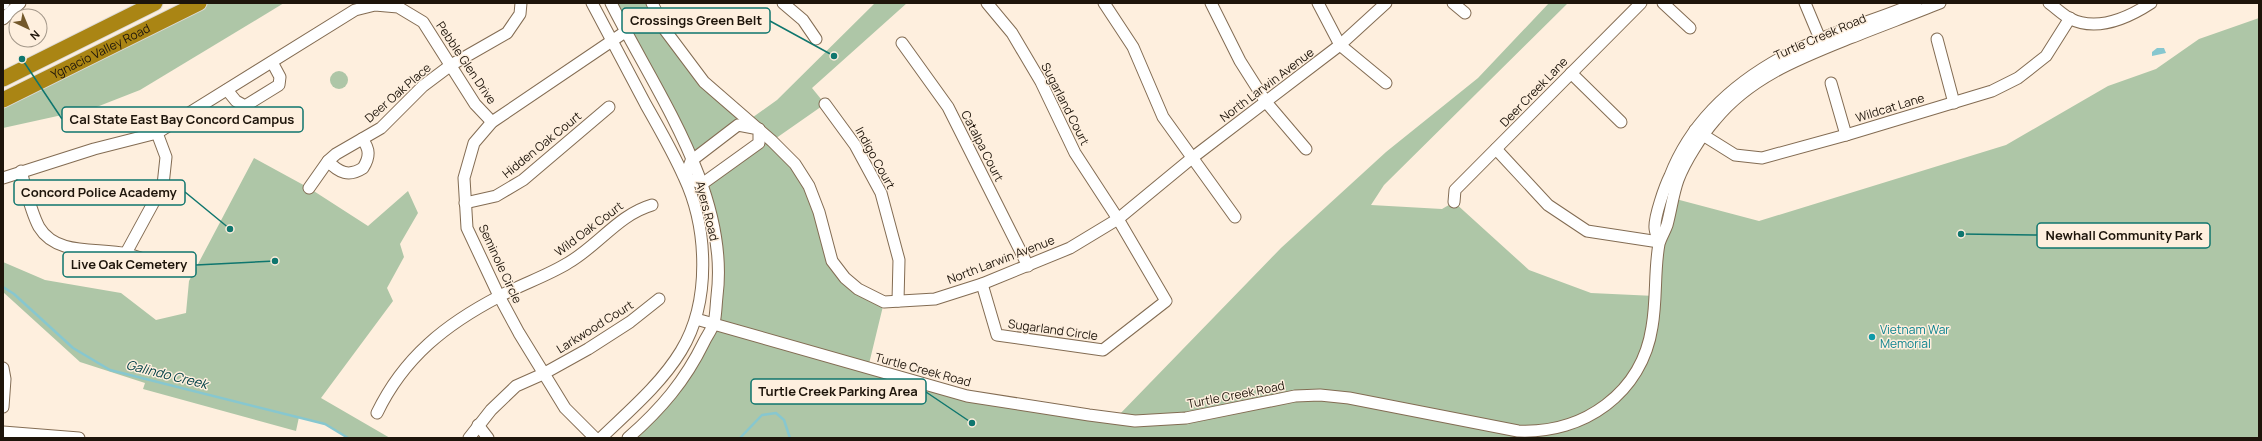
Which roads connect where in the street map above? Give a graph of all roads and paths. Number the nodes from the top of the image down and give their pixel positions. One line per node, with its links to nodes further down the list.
1 (20, 3): 25 (street)
2 (155, 3): 37 (highway, Ygnacio Valley Road)
3 (199, 3): 41 (highway, Ygnacio Valley Road)
4 (521, 3): 35 (street, Deer Oak Place)
5 (592, 3): 30 (street, Ayers Road)
6 (611, 3): 27 (street, Ayers Road)
7 (652, 3): 48 (street, North Larwin Avenue)
8 (783, 3): 28 (street)
9 (988, 3): 67 (street, Sugarland Court)
10 (1104, 3): 55 (street)
11 (1211, 3): 42 (street)
12 (1318, 3): 33 (street)
13 (1386, 3): 33 (street, North Larwin Avenue)
14 (1453, 3): 23 (street)
15 (1641, 3): 36 (street, Deer Creek Lane)
16 (1663, 3): 26 (street)
17 (1805, 3): 32 (street)
18 (1916, 3): 32 (street, Turtle Creek Road)
19 (1940, 3): 32 (street, Turtle Creek Road)
20 (2049, 3): 24 (street)
21 (2151, 3): 24 (street)
22 (399, 5): 34 (street, Pebble Glen Drive); 35 (street, Pebble Glen Drive)
23 (1465, 13)
24 (2070, 18): 43 (street, Wildcat Lane)
25 (3, 20)
26 (1690, 28)
27 (625, 32): 30 (street, Seminole Circle); 57 (street, Ayers Road)
28 (816, 39)
29 (1937, 39): 43 (street)
30 (611, 40): 46 (street, Seminole Circle); 59 (street, Ayers Road)
31 (902, 43): 71 (street, Catalpa Court)
32 (1822, 44): 50 (street, Turtle Creek Road)
33 (1340, 45): 38 (street); 42 (street, North Larwin Avenue)
34 (272, 62): 40 (street, Pebble Glen Drive); 40 (street)
35 (451, 65): 46 (street, Pebble Glen Drive); 52 (street, Deer Oak Place)
36 (1571, 73): 47 (street); 54 (street, Deer Creek Lane)
37 (3, 79)
38 (1386, 83)
39 (1831, 83): 51 (street)
40 (227, 90): 49 (street, Pebble Glen Drive)
41 (3, 100)
42 (1266, 102): 53 (street); 55 (street, North Larwin Avenue)
43 (1954, 103): 51 (street, Wildcat Lane)
44 (825, 104): 75 (street, Indigo Court)
45 (608, 107): 64 (street, Hidden Oak Court)
46 (492, 122): 64 (street, Seminole Circle)
47 (1621, 122)
48 (759, 130): 57 (street); 61 (street); 75 (street, North Larwin Avenue)
49 (157, 133): 58 (street, Pebble Glen Drive); 69 (street)
50 (1699, 133): 51 (street, Wildcat Lane); 68 (street, Turtle Creek Road)
51 (1846, 135)
52 (362, 139): 56 (street, Deer Oak Place); 56 (street, Deer Oak Place)
53 (1306, 149)
54 (1496, 149): 63 (street, Deer Creek Lane); 68 (street)
55 (1192, 158): 66 (street); 67 (street, North Larwin Avenue)
56 (328, 161): 62 (street, Deer Oak Place)
57 (691, 161): 59 (street); 61 (street, Ayers Road)
58 (21, 171): 60 (street, Pebble Glen Drive); 69 (street)
59 (685, 177): 61 (street); 77 (street, Ayers Road)
60 (3, 178)
61 (702, 184): 78 (street, Ayers Road)
62 (309, 188)
63 (1454, 202)
64 (465, 203): 73 (street, Seminole Circle)
65 (652, 205): 73 (street, Wild Oak Court)
66 (1235, 217)
67 (1118, 219): 71 (street, North Larwin Avenue); 76 (street, Sugarland Court)
68 (1660, 242): 78 (street, Turtle Creek Road)
69 (126, 254): 70 (street)
70 (165, 266)
71 (1028, 266): 72 (street, North Larwin Avenue)
72 (982, 284): 75 (street, North Larwin Avenue); 76 (street, Sugarland Circle)
73 (499, 296): 80 (street, Seminole Circle); 82 (street, Wild Oak Court)
74 (660, 299): 80 (street, Larkwood Court)
75 (898, 301)
76 (1166, 301)
77 (696, 319): 78 (street, Turtle Creek Road); 89 (street, Ayers Road)
78 (714, 323): 90 (street, Ayers Road)
79 (3, 368): 81 (street)
80 (543, 374): 83 (street, Larkwood Court); 88 (street, Seminole Circle)
81 (3, 407)
82 (378, 413)
83 (478, 425): 86 (street, Larkwood Court); 87 (street)
84 (3, 432): 85 (street)
85 (80, 438)
86 (469, 438)
87 (488, 438)
88 (596, 438)
89 (601, 438)
90 (628, 438)

